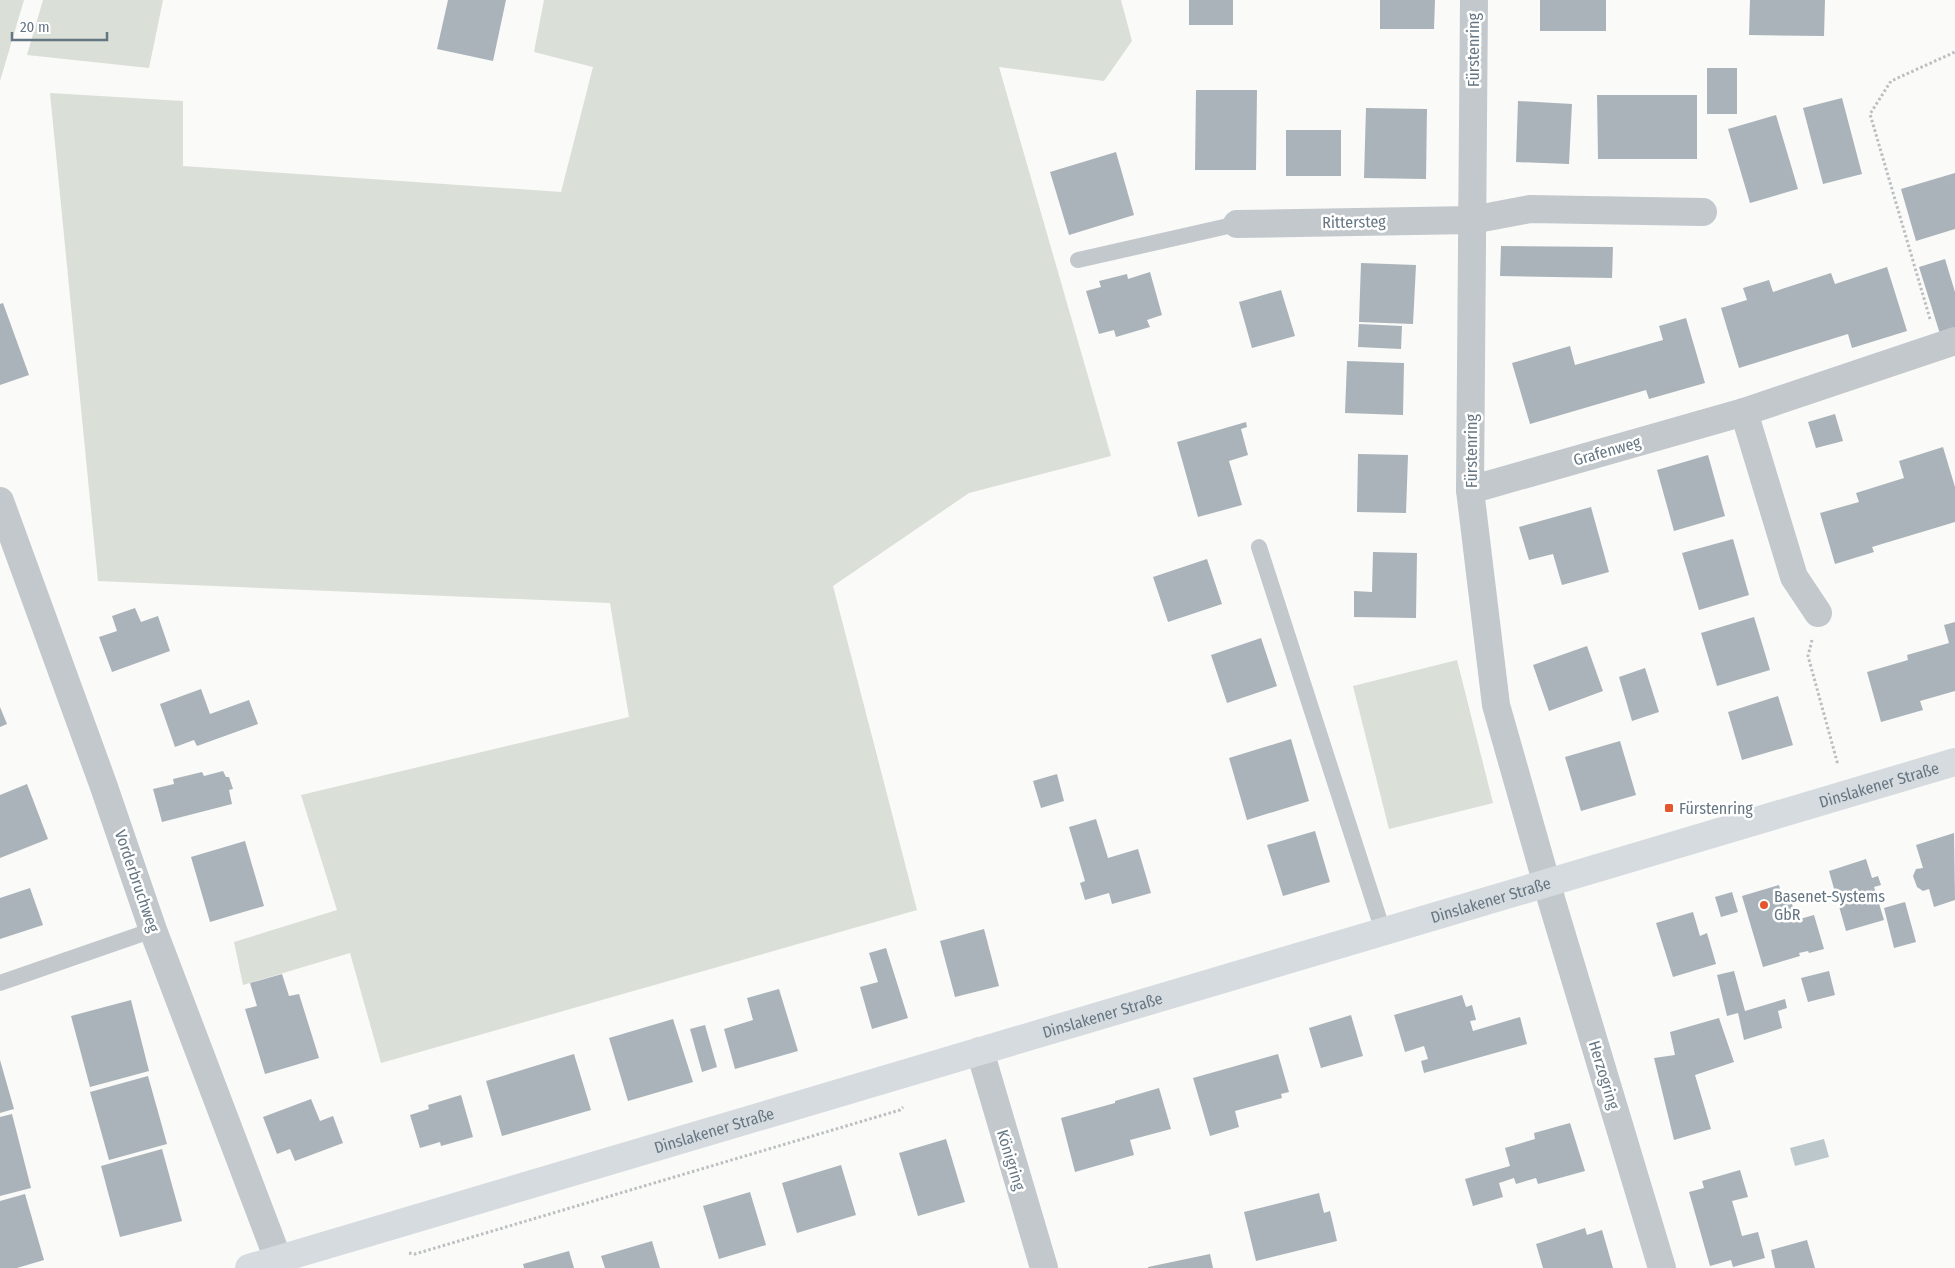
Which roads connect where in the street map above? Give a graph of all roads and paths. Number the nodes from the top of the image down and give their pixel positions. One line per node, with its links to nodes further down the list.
1 (1474, 0): 4 (street, Fürstenring)
2 (1955, 52): 7 (path)
3 (1703, 212): 4 (street)
4 (1472, 220): 5 (street, Rittersteg); 9 (street, Fürstenring)
5 (1237, 224): 6 (lane)
6 (1078, 260)
7 (1946, 343): 8 (street, Grafenweg)
8 (1744, 412): 9 (street, Grafenweg); 12 (street)
9 (1470, 490): 15 (street, Fürstenring)
10 (0, 501): 16 (street, Vorderbruchweg)
11 (1259, 547): 17 (lane)
12 (1818, 613): 14 (path)
13 (1955, 762): 14 (main road, Dinslakener Straße)
14 (1846, 795): 15 (main road, Dinslakener Straße)
15 (1548, 882): 17 (main road, Dinslakener Straße); 23 (street, Herzogring)
16 (153, 930): 18 (lane); 20 (street, Vorderbruchweg)
17 (1383, 931): 19 (main road, Dinslakener Straße)
18 (0, 983)
19 (980, 1052): 20 (main road, Dinslakener Straße); 22 (street, Königring)
20 (278, 1259): 21 (main road, Dinslakener Straße)
21 (249, 1268)
22 (1044, 1268)
23 (1662, 1268)

